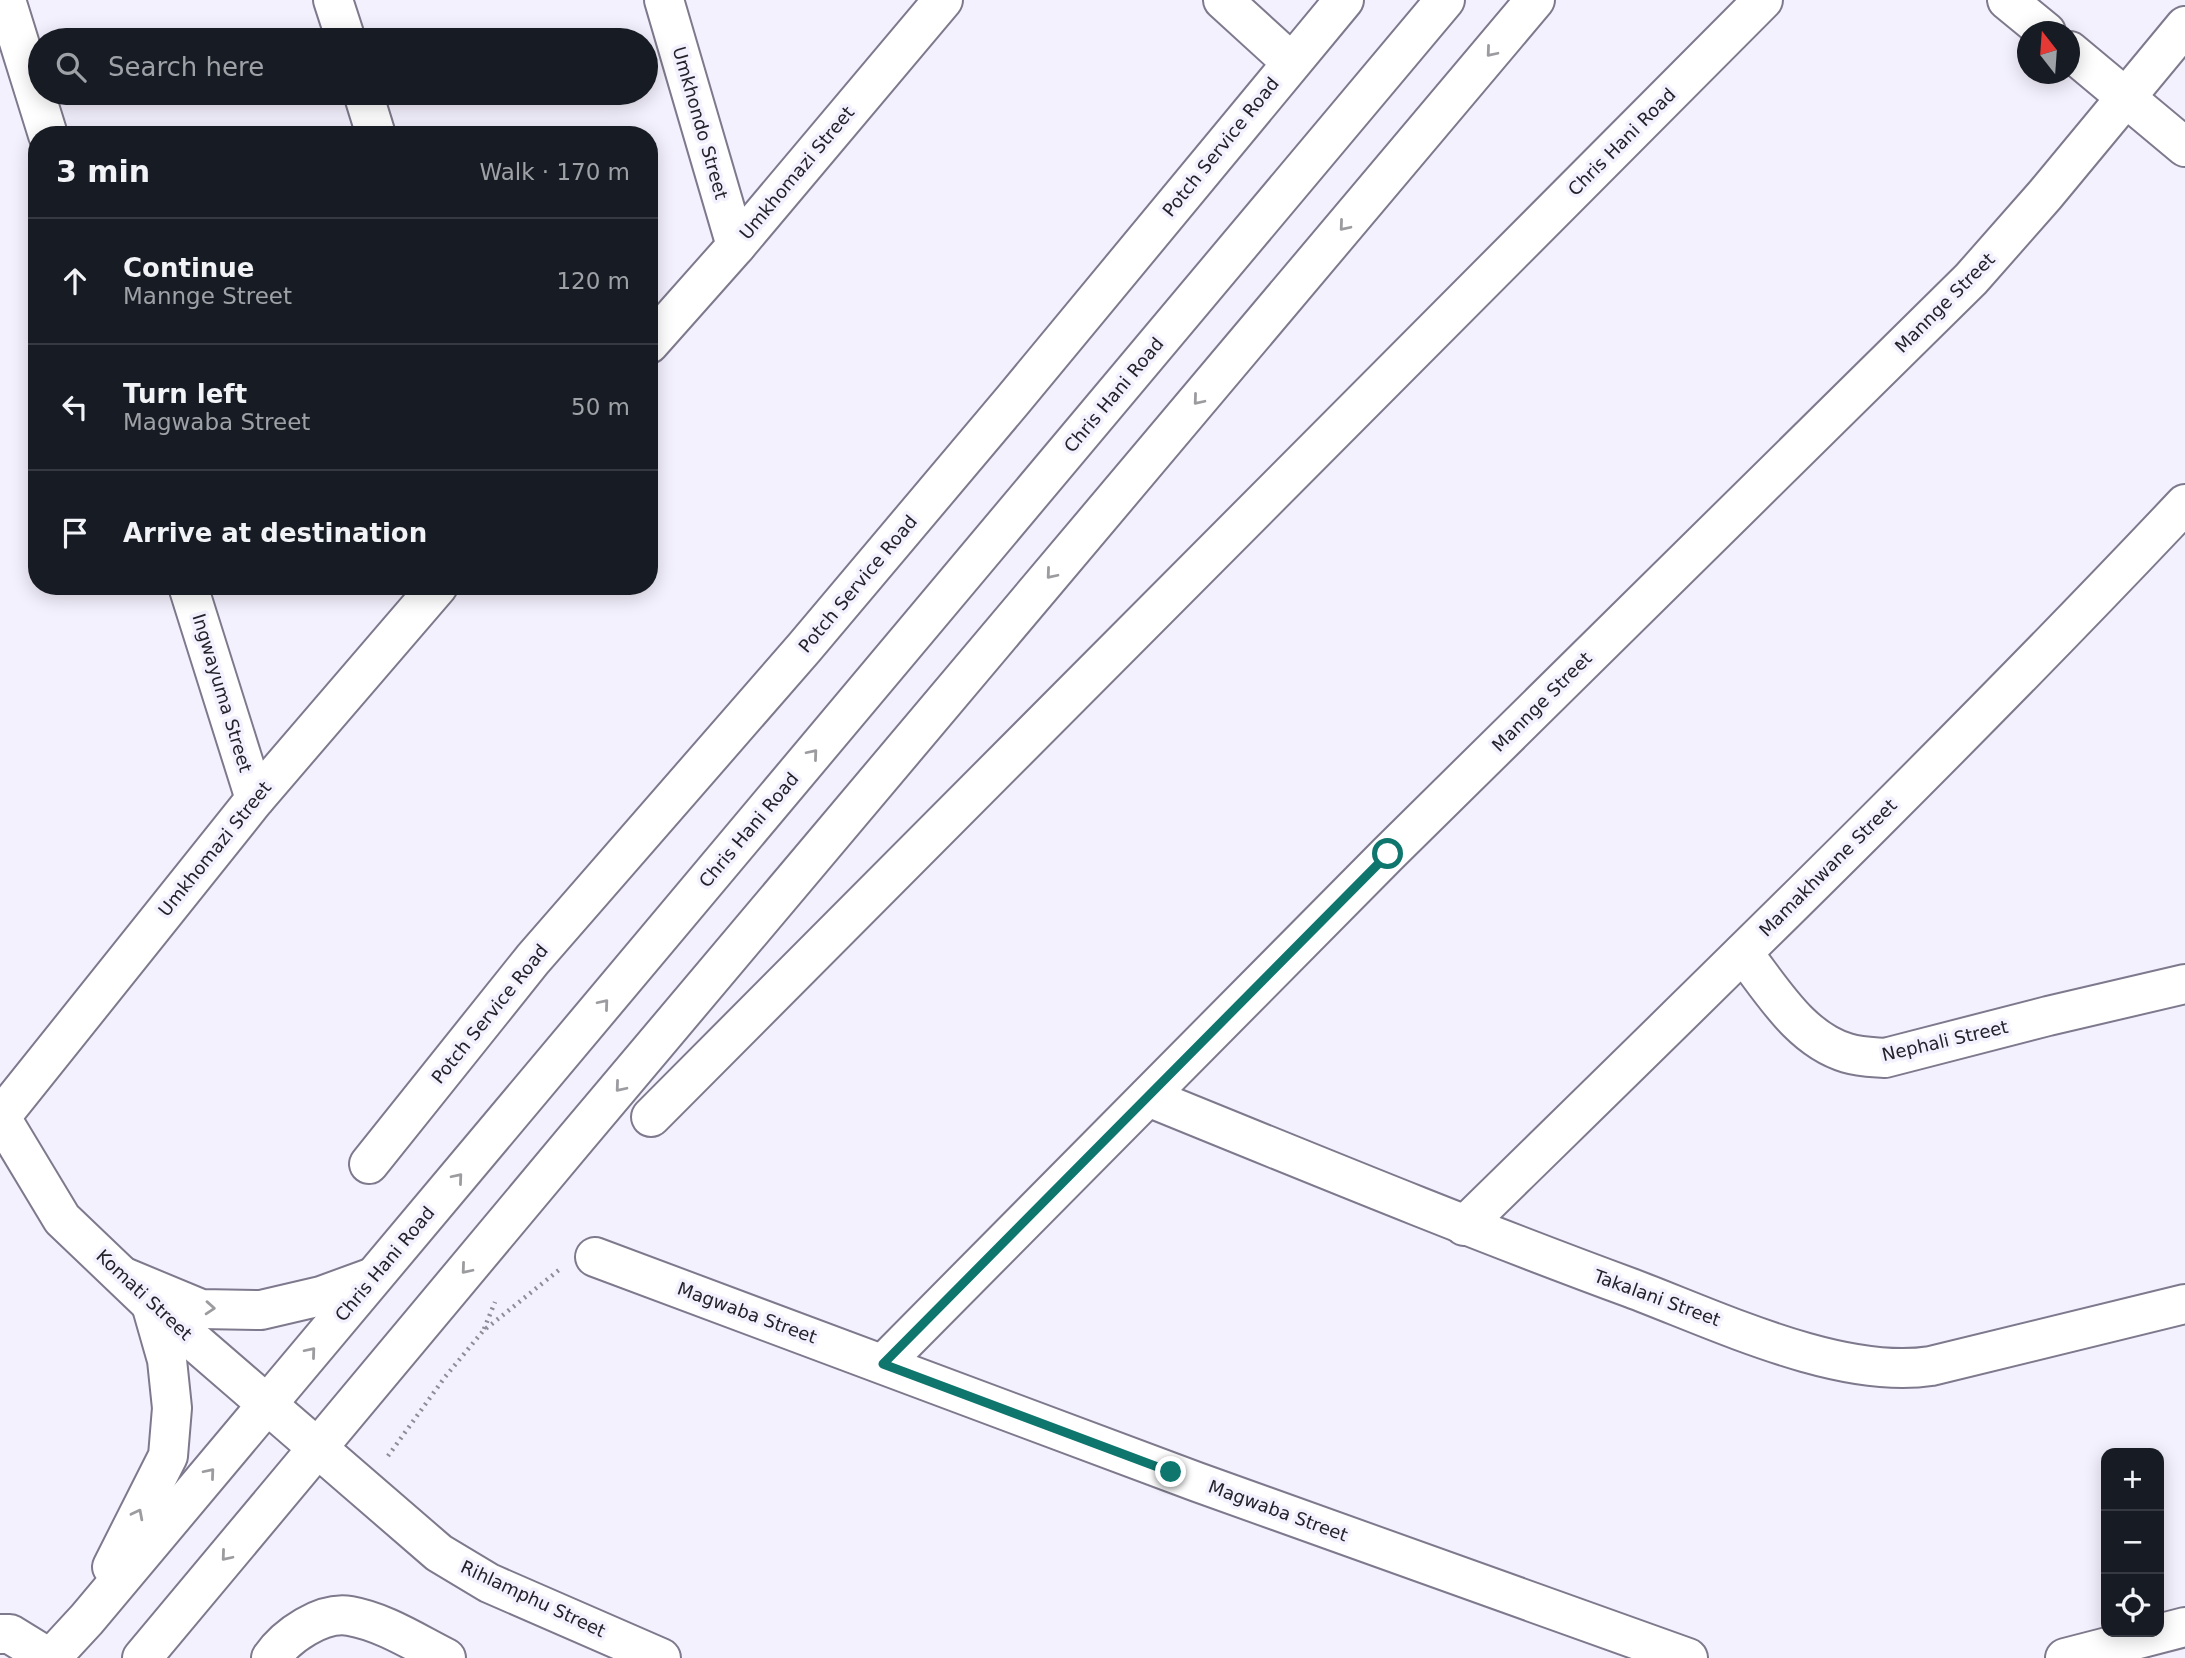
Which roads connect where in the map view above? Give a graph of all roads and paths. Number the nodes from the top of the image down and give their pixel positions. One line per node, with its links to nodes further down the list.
1 (6, 0): 16 (street)
2 (333, 0): 13 (street)
3 (664, 0): 23 (street, Umkhondo Street)
4 (943, 0): 23 (street, Umkhomazi Street)
5 (1223, 0): 15 (street)
6 (1344, 0): 15 (street, Potch Service Road)
7 (1445, 0): 37 (street, Chris Hani Road, one-way to 7)
8 (1535, 0): 43 (street, one-way to 43)
9 (1763, 0): 33 (street, Chris Hani Road)
10 (2007, 0): 11 (street)
11 (2033, 21)
12 (2185, 26): 17 (street, Mannge Street)
13 (342, 28)
14 (2080, 59): 17 (street)
15 (1291, 62): 34 (street, Potch Service Road)
16 (28, 71)
17 (2127, 97): 22 (street); 31 (street, Mannge Street)
18 (39, 105): 20 (street)
19 (367, 105): 21 (street)
20 (45, 126)
21 (373, 126)
22 (2185, 147)
23 (736, 246): 24 (street, Umkhomazi Street)
24 (658, 334)
25 (2185, 504): 29 (street, Mamakhwane Street)
26 (191, 595): 28 (street, Ingwayuma Street)
27 (430, 595): 28 (street, Umkhomazi Street)
28 (255, 799): 32 (street, Umkhomazi Street)
29 (1743, 953): 30 (street, Nephali Street); 35 (street, Mamakhwane Street)
30 (2185, 984)
31 (1147, 1097): 35 (street, Takalani Street); 41 (street, Mannge Street)
32 (0, 1117): 38 (street, Komati Street)
33 (651, 1117)
34 (369, 1164)
35 (1464, 1226): 40 (street, Takalani Street)
36 (595, 1257): 41 (street, Magwaba Street); 44 (path)
37 (375, 1276): 38 (street, one-way to 37); 42 (street, Chris Hani Road, one-way to 37)
38 (124, 1277): 39 (street, Komati Street)
39 (151, 1304): 42 (street, Komati Street); 45 (street, one-way to 39)
40 (2185, 1304)
41 (883, 1364): 53 (street, Magwaba Street)
42 (267, 1404): 43 (street, Komati Street); 45 (street, Chris Hani Road, one-way to 42)
43 (317, 1447): 44 (street, Rihlamphu Street); 49 (street, one-way to 49)
44 (364, 1488): 52 (street, Rihlamphu Street)
45 (87, 1619): 48 (street, Chris Hani Road)
46 (2185, 1627): 54 (street)
47 (0, 1634): 48 (street)
48 (50, 1658)
49 (142, 1658)
50 (271, 1658): 51 (street)
51 (446, 1658)
52 (661, 1658)
53 (1688, 1658)
54 (2065, 1658)

